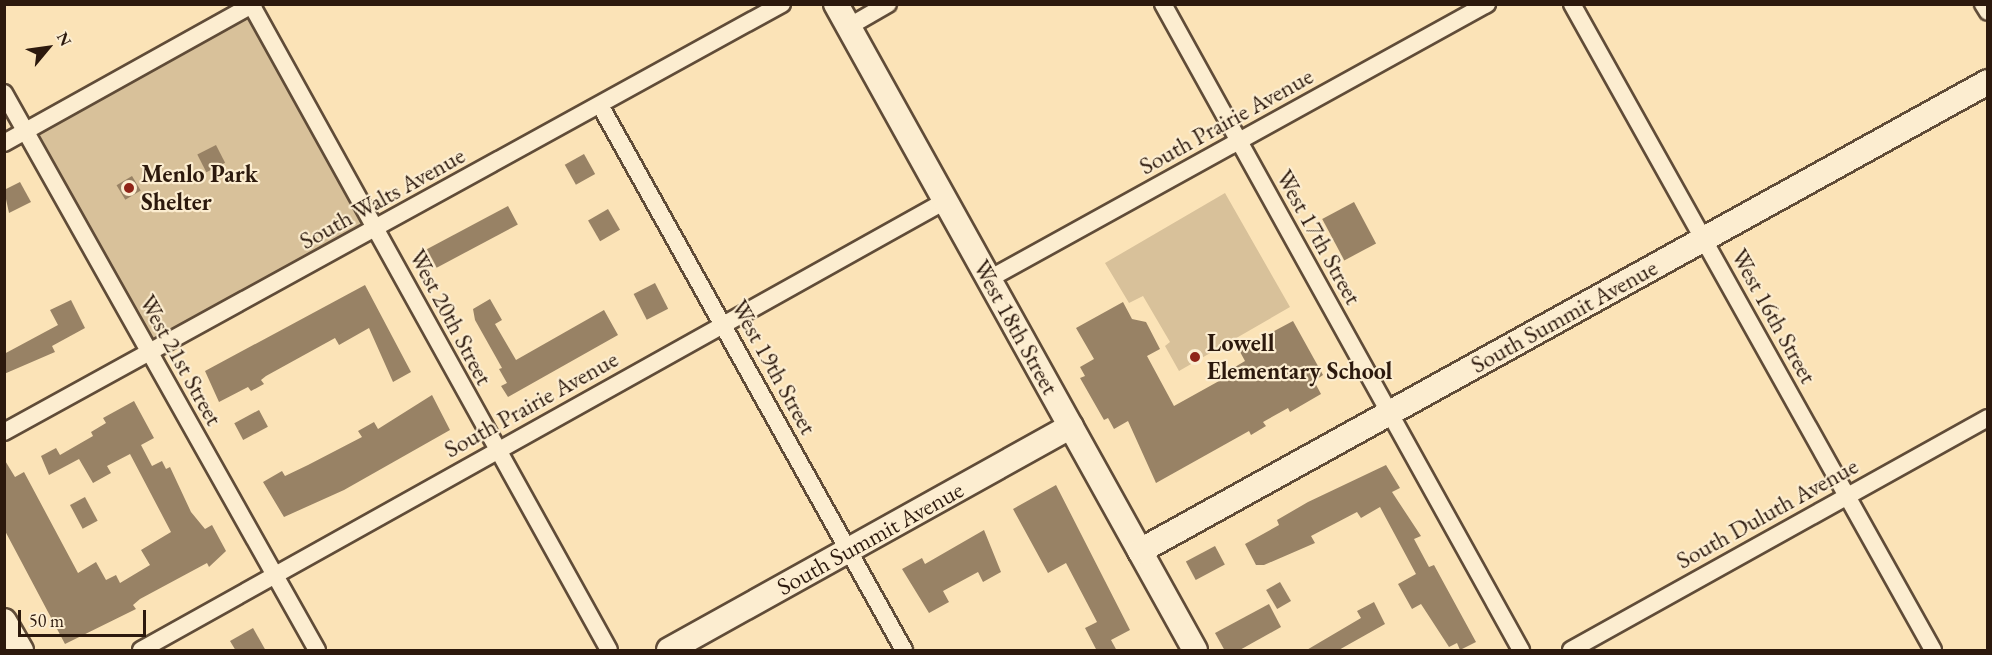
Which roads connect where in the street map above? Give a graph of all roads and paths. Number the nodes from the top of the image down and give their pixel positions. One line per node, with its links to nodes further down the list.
1 (782, 4): 13 (street, South Walts Avenue)
2 (836, 4): 10 (street, West 18th Street)
3 (888, 4): 10 (street)
4 (1163, 4): 15 (street, West 17th Street)
5 (1486, 4): 15 (street, South Prairie Avenue)
6 (1572, 4): 19 (street, West 16th Street)
7 (1983, 4): 9 (street)
8 (253, 5): 14 (street); 18 (street, West 20th Street)
9 (1988, 12)
10 (848, 27): 17 (street, West 18th Street)
11 (1988, 82): 19 (street, South Summit Avenue)
12 (4, 93): 14 (street, West 21st Street)
13 (601, 107): 18 (street, South Walts Avenue); 21 (street, West 19th Street)
14 (26, 131): 16 (street); 22 (street, West 21st Street)
15 (1239, 142): 20 (street, South Prairie Avenue); 23 (street, West 17th Street)
16 (4, 143)
17 (945, 201): 20 (street, West 18th Street); 21 (street, South Prairie Avenue)
18 (375, 229): 22 (street, South Walts Avenue); 27 (street, West 20th Street)
19 (1704, 240): 23 (street, South Summit Avenue); 28 (street, West 16th Street)
20 (989, 279): 25 (street, West 18th Street)
21 (722, 323): 27 (street, South Prairie Avenue); 29 (street, West 19th Street)
22 (150, 354): 26 (street, South Walts Avenue); 31 (street, West 21st Street)
23 (1388, 412): 30 (street, South Summit Avenue); 40 (street, West 17th Street)
24 (1988, 418): 28 (street, South Duluth Avenue)
25 (1071, 426): 29 (street, South Summit Avenue); 30 (street, West 18th Street)
26 (4, 432)
27 (496, 451): 31 (street, South Prairie Avenue); 37 (street, West 20th Street)
28 (1847, 495): 41 (street, South Duluth Avenue); 42 (street, West 16th Street)
29 (848, 550): 38 (street, South Summit Avenue); 39 (street, West 19th Street)
30 (1140, 551): 33 (street, West 18th Street)
31 (276, 576): 35 (street, South Prairie Avenue); 36 (street, West 21st Street)
32 (4, 621): 34 (street)
33 (1193, 650)
34 (21, 651)
35 (141, 651)
36 (317, 651)
37 (609, 651)
38 (669, 651)
39 (904, 651)
40 (1521, 651)
41 (1571, 651)
42 (1933, 651)

